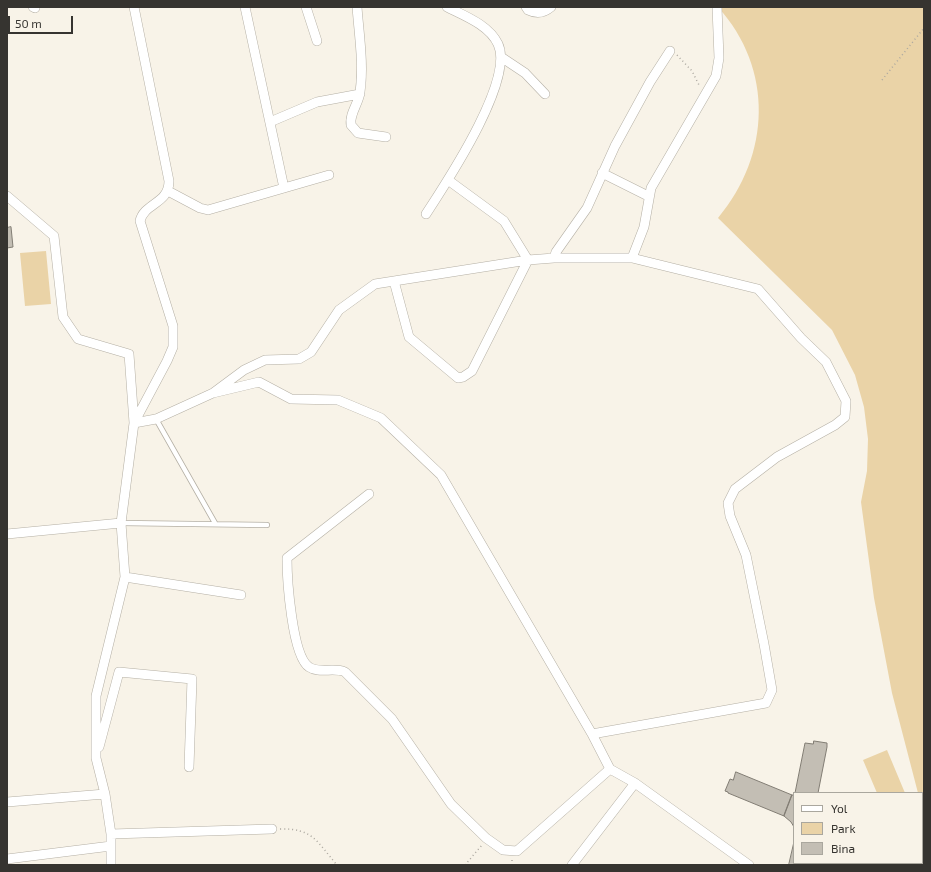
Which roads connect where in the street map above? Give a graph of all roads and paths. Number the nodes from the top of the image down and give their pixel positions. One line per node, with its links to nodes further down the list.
1 (134, 7): 23 (street)
2 (245, 7): 17 (street)
3 (306, 7): 10 (street)
4 (357, 7): 14 (street)
5 (447, 7): 12 (street)
6 (526, 7): 7 (street)
7 (551, 7)
8 (717, 7): 16 (street)
9 (924, 28): 13 (path)
10 (317, 41)
11 (670, 51): 16 (path); 19 (street)
12 (501, 57): 15 (street); 21 (street)
13 (882, 80)
14 (360, 94): 17 (street); 18 (street)
15 (544, 94)
16 (704, 98): 25 (street)
17 (270, 122): 22 (street)
18 (386, 137)
19 (602, 173): 25 (street); 27 (street)
20 (329, 175): 22 (street)
21 (448, 180): 26 (street); 29 (street)
22 (284, 188): 23 (street)
23 (168, 191): 33 (street)
24 (7, 196): 33 (street)
25 (648, 196): 28 (street)
26 (426, 214)
27 (554, 258): 28 (street); 29 (street)
28 (632, 258): 41 (street)
29 (528, 260): 30 (street); 30 (street)
30 (394, 281): 31 (street)
31 (213, 393): 32 (street); 41 (street)
32 (156, 419): 33 (street); 36 (lane)
33 (134, 423): 35 (street)
34 (369, 494): 50 (street)
35 (121, 523): 36 (lane); 38 (street); 39 (street)
36 (215, 523): 37 (lane)
37 (267, 525)
38 (7, 534)
39 (125, 577): 40 (street); 42 (street)
40 (241, 596)
41 (592, 734): 44 (street)
42 (96, 758): 43 (street); 46 (street)
43 (189, 767)
44 (610, 769): 45 (street); 50 (street)
45 (635, 783): 56 (street); 57 (street)
46 (105, 794): 47 (street); 49 (street)
47 (7, 802)
48 (272, 829): 49 (street); 54 (path)
49 (110, 834): 51 (street)
50 (486, 838): 55 (path)
51 (111, 846): 52 (street); 53 (street)
52 (7, 859)
53 (111, 865)
54 (337, 865)
55 (465, 865)
56 (572, 865)
57 (749, 865)

